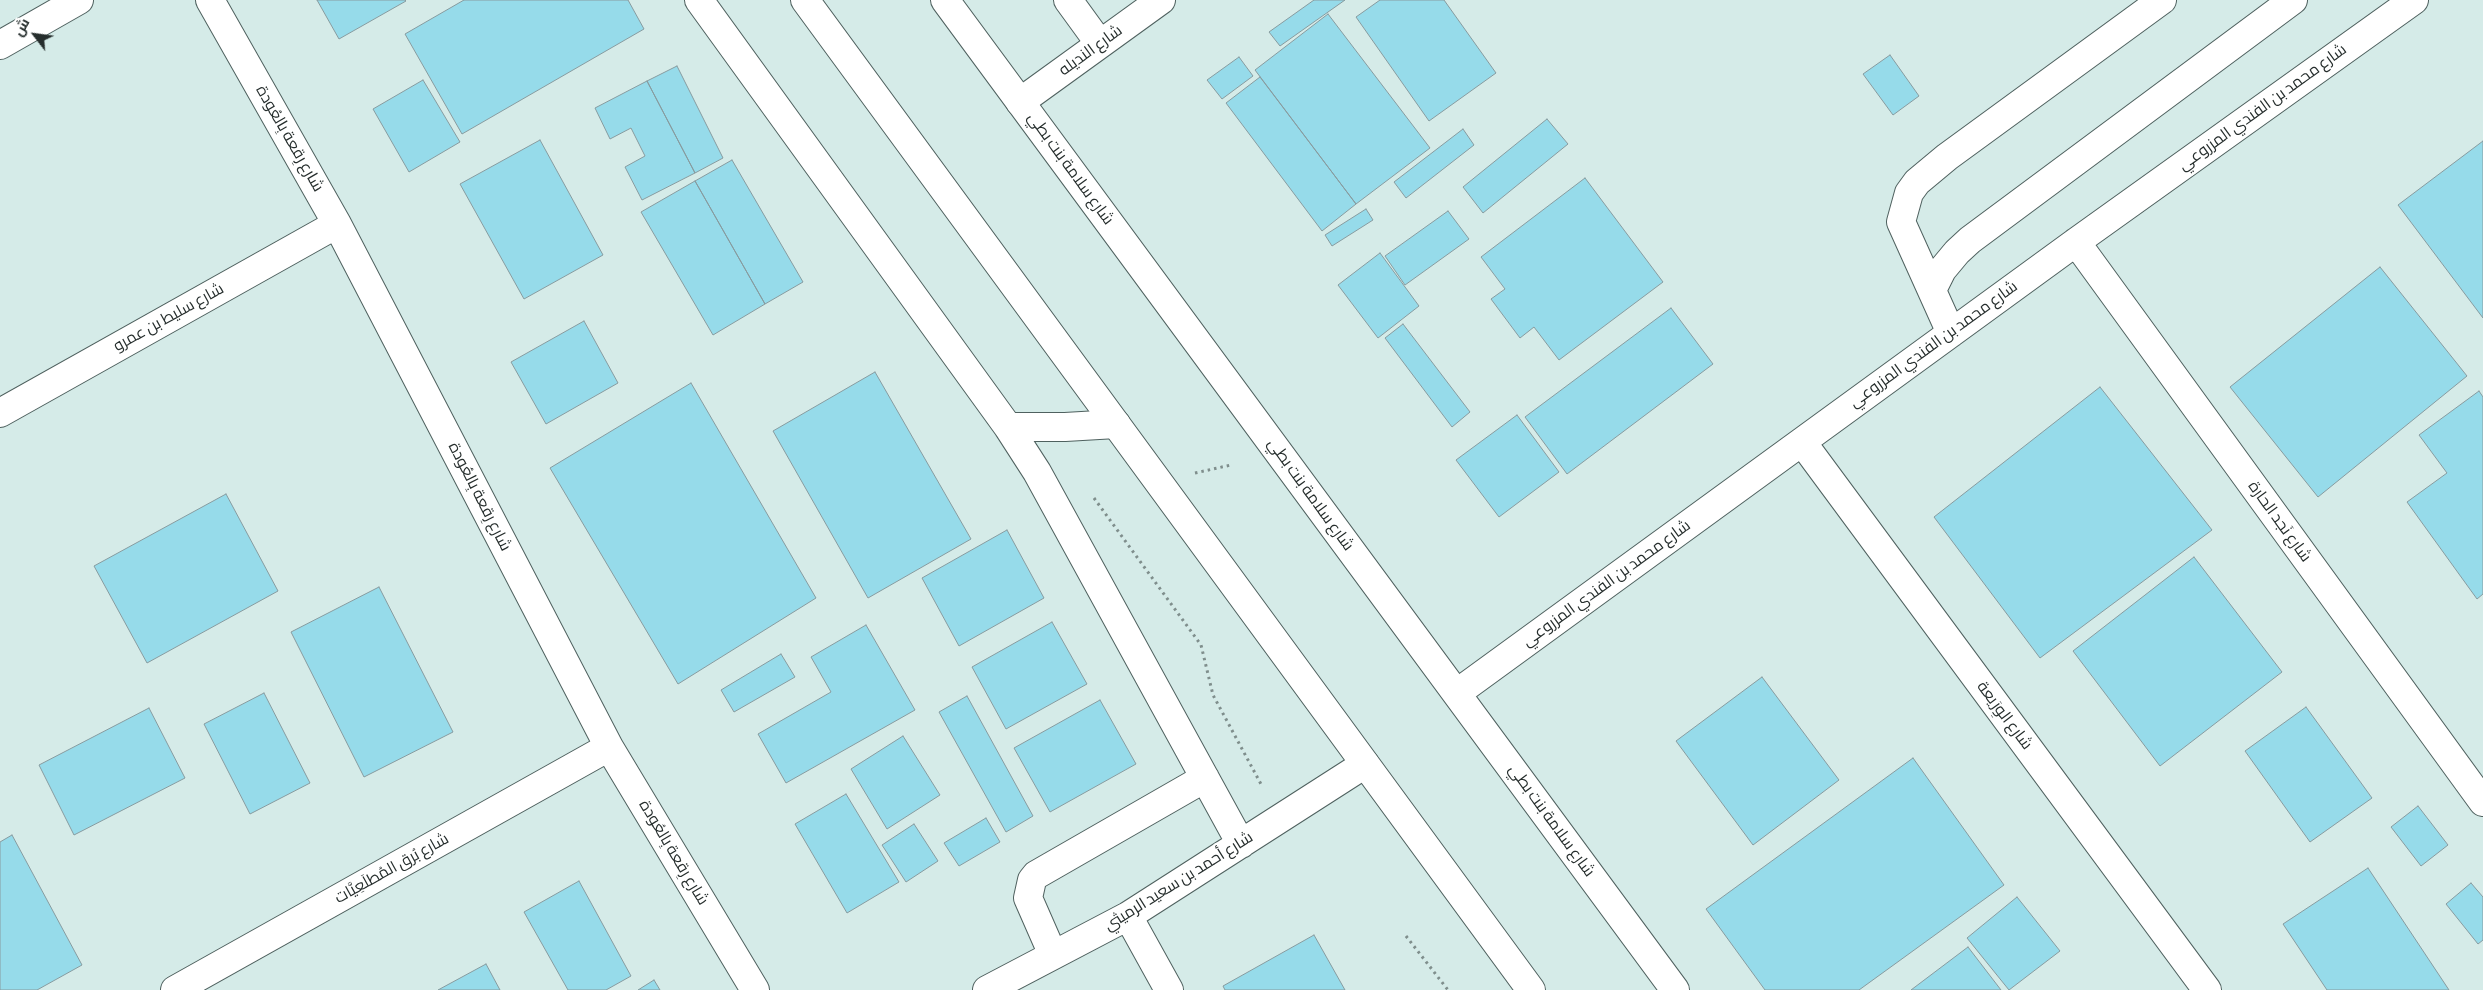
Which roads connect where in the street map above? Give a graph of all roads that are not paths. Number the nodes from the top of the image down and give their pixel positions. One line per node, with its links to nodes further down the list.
1 (79, 0): 12 (street)
2 (210, 0): 14 (street, شارع رِقعة بِالعُودة)
3 (699, 0): 20 (street)
4 (805, 0): 19 (street)
5 (945, 0): 13 (street, شارع سلامة بنت بطي)
6 (1068, 0): 11 (street)
7 (1161, 0): 11 (street, شارع النديله)
8 (2162, 0): 16 (street)
9 (2293, 0): 16 (street)
10 (2414, 0): 15 (street, شارع محمد بن الفندي المزروعي)
11 (1100, 44): 13 (street, شارع النديله)
12 (0, 45)
13 (1020, 102): 22 (street, شارع سلامة بنت بطي)
14 (337, 224): 18 (street, شارع سليط بن عمرو); 23 (street, شارع رِقعة بِالعُودة)
15 (2076, 242): 17 (street, شارع محمد بن الفندي المزروعي); 26 (street, شارع نَجد الحارة)
16 (1932, 290): 17 (street)
17 (1951, 333): 21 (street, شارع محمد بن الفندي المزروعي)
18 (0, 413)
19 (1116, 424): 20 (street); 24 (street)
20 (1008, 427): 25 (street)
21 (1802, 442): 22 (street, شارع محمد بن الفندي المزروعي); 36 (street, شارع الوِرَيعة)
22 (1457, 693): 35 (street, شارع سلامة بنت بطي)
23 (609, 747): 30 (street, شارع بُرق المُطلَعِيَّات); 31 (street, شارع رِقعة بِالعُودة)
24 (1365, 764): 27 (street, شارع أحمد بن سعيد الرميثي); 34 (street)
25 (1205, 778): 27 (street); 29 (street)
26 (2483, 802)
27 (1241, 844): 28 (street, شارع أحمد بن سعيد الرميثي)
28 (1128, 916): 29 (street, شارع أحمد بن سعيد الرميثي); 33 (street)
29 (1053, 955): 32 (street, شارع أحمد بن سعيد الرميثي)
30 (175, 990)
31 (755, 990)
32 (987, 990)
33 (1170, 990)
34 (1531, 990)
35 (1676, 990)
36 (2207, 990)

